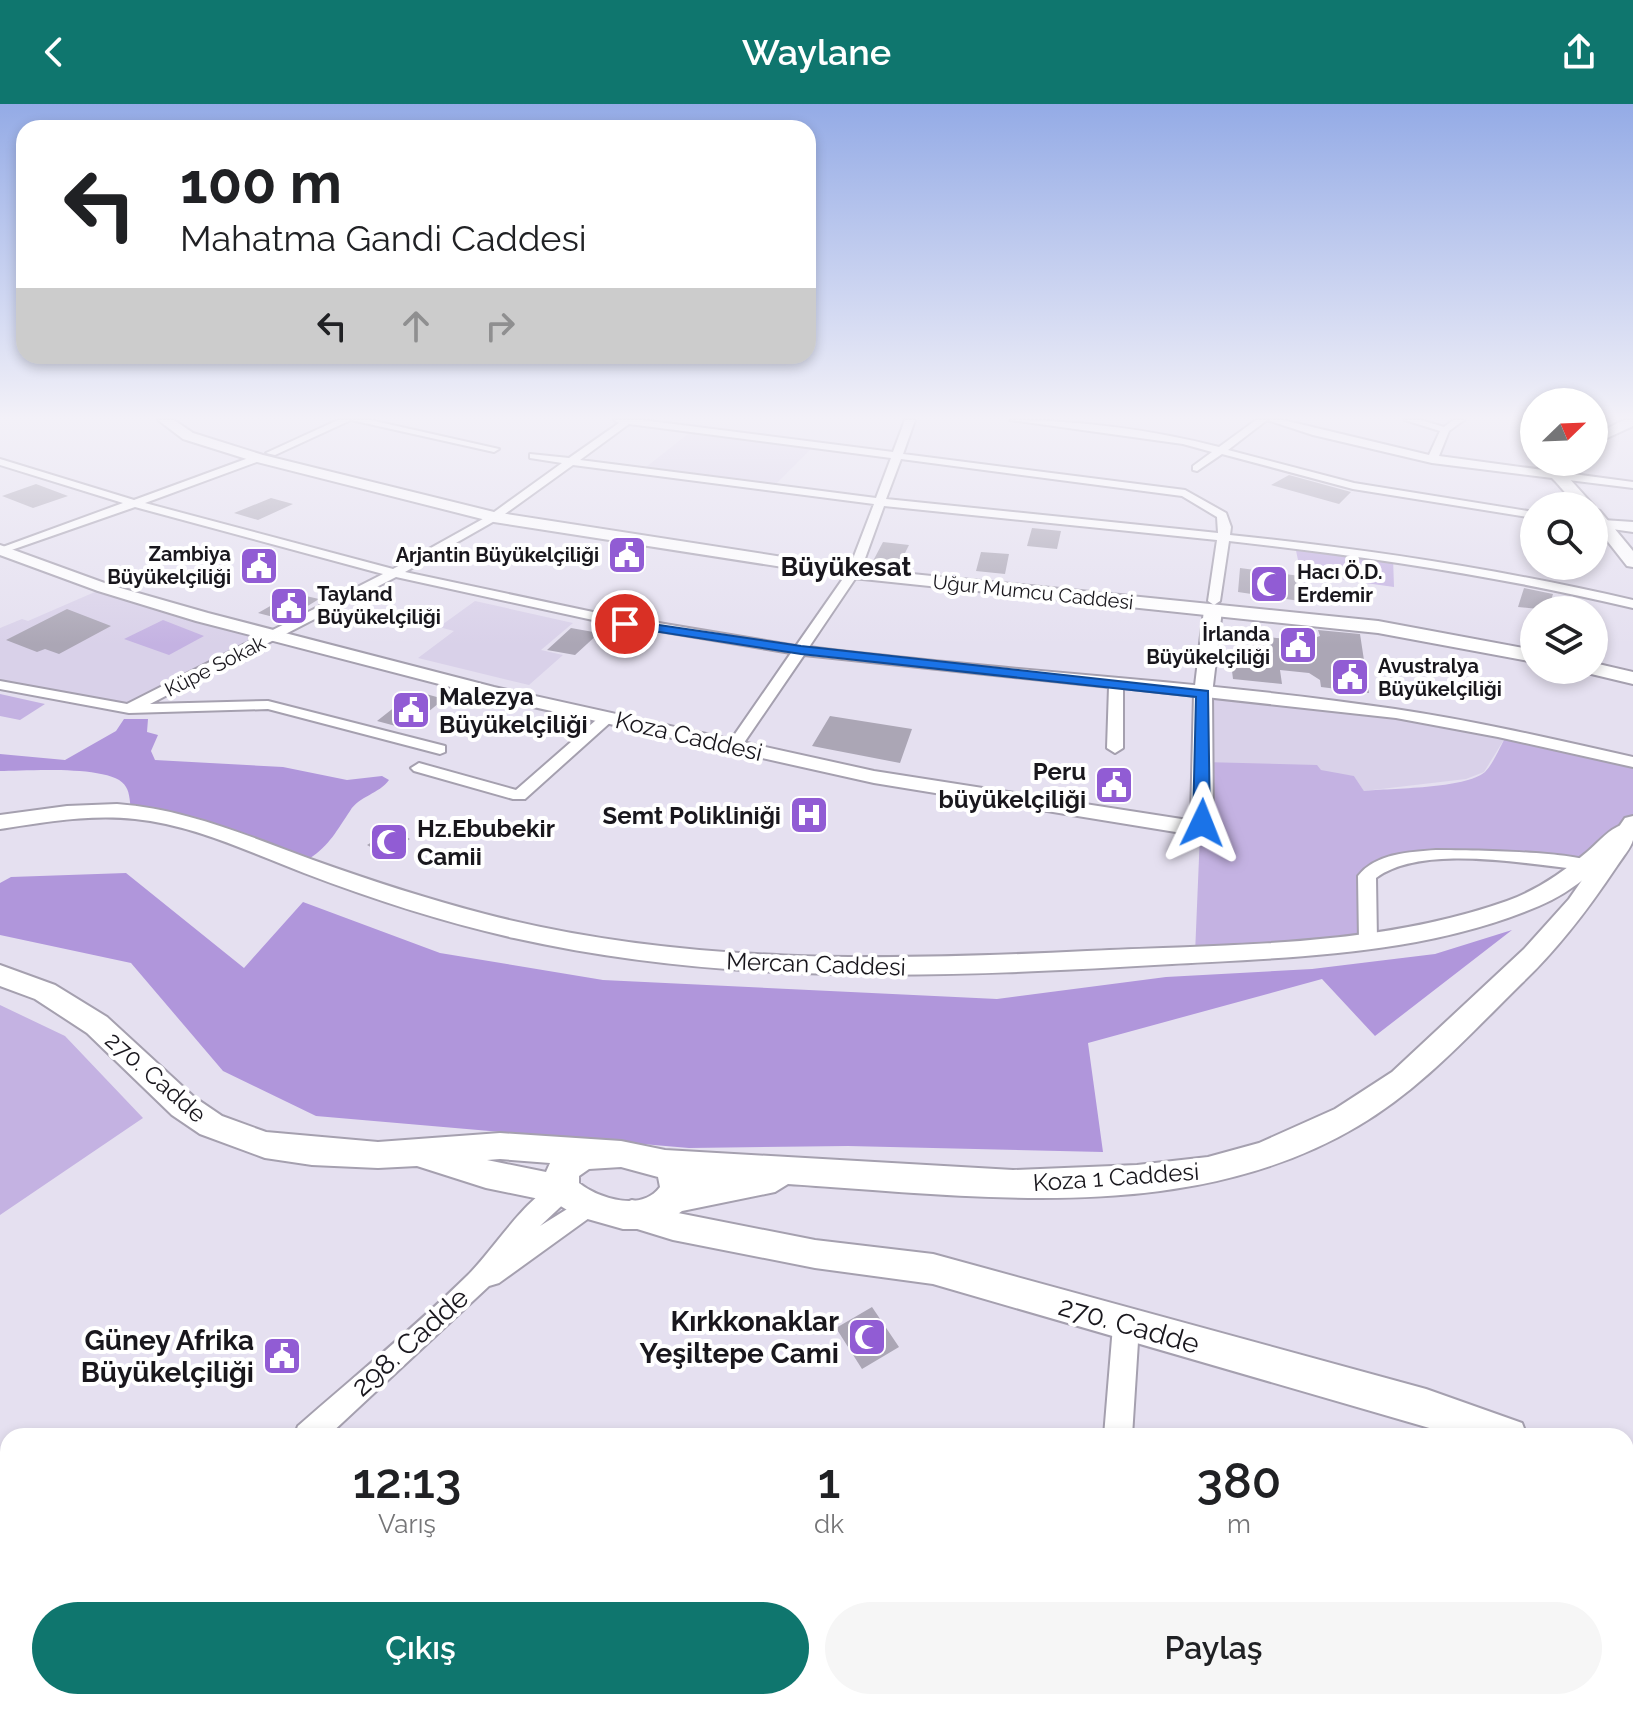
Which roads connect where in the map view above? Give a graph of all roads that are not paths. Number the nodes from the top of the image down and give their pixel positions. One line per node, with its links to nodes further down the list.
1 (101, 495): 10 (street)
2 (159, 495): 10 (street)
3 (425, 495): 11 (main road, Uğur Mumcu Caddesi)
4 (525, 495): 11 (street, Küpe Sokak)
5 (820, 495): 9 (street)
6 (882, 495): 9 (street)
7 (1183, 495): 16 (street)
8 (1409, 495): 12 (street)
9 (879, 503): 16 (street); 19 (street)
10 (132, 505): 17 (street); 20 (street)
11 (500, 513): 19 (main road, Uğur Mumcu Caddesi); 20 (street, Küpe Sokak)
12 (1520, 513)
13 (1608, 522): 14 (street)
14 (1633, 527)
15 (1608, 533): 18 (main road)
16 (1224, 538): 21 (street); 22 (street)
17 (2, 551): 23 (street, Koza Caddesi)
18 (1633, 562)
19 (855, 569): 22 (main road, Uğur Mumcu Caddesi); 25 (street)
20 (391, 575): 23 (street, Küpe Sokak); 25 (street)
21 (1633, 604)
22 (1213, 606): 24 (main road, Uğur Mumcu Caddesi); 26 (main road, Uğur Mumcu Caddesi); 33 (street)
23 (277, 635): 34 (street, Küpe Sokak); 35 (street, Koza Caddesi)
24 (1520, 643)
25 (801, 650): 32 (street); 36 (street)
26 (1520, 653)
27 (1608, 662): 28 (main road)
28 (1633, 667)
29 (1608, 672): 30 (main road)
30 (1633, 678)
31 (0, 685): 34 (street)
32 (1116, 685): 33 (street); 37 (street)
33 (1203, 694): 36 (street, Koza Caddesi); 39 (street)
34 (129, 709): 38 (street)
35 (608, 717): 36 (street, Koza Caddesi); 40 (street)
36 (734, 747)
37 (1115, 748)
38 (440, 749)
39 (1633, 762)
40 (419, 768)
41 (0, 822): 44 (street, Mercan Caddesi)
42 (1629, 827): 43 (street, Mercan Caddesi); 49 (main road, Koza 1 Caddesi)
43 (1586, 864): 44 (street, Mercan Caddesi); 44 (street)
44 (1368, 941)
45 (0, 975): 47 (main road, 270. Cadde)
46 (603, 1153): 47 (main road, 270. Cadde); 48 (main road, 270. Cadde); 51 (main road, 270. Cadde)
47 (418, 1154): 51 (main road, 270. Cadde)
48 (666, 1163): 49 (main road, 270. Cadde); 52 (main road)
49 (797, 1172): 50 (main road, 270. Cadde)
50 (713, 1189): 52 (main road, 270. Cadde); 54 (street, 270. Cadde)
51 (575, 1198): 53 (main road, 270. Cadde); 56 (street, 298. Cadde)
52 (674, 1198): 53 (main road, 270. Cadde)
53 (632, 1214): 54 (street, 270. Cadde)
54 (743, 1239): 55 (street, 270. Cadde)
55 (1126, 1326): 57 (street); 58 (street, 270. Cadde)
56 (317, 1428)
57 (1119, 1428)
58 (1486, 1428)

